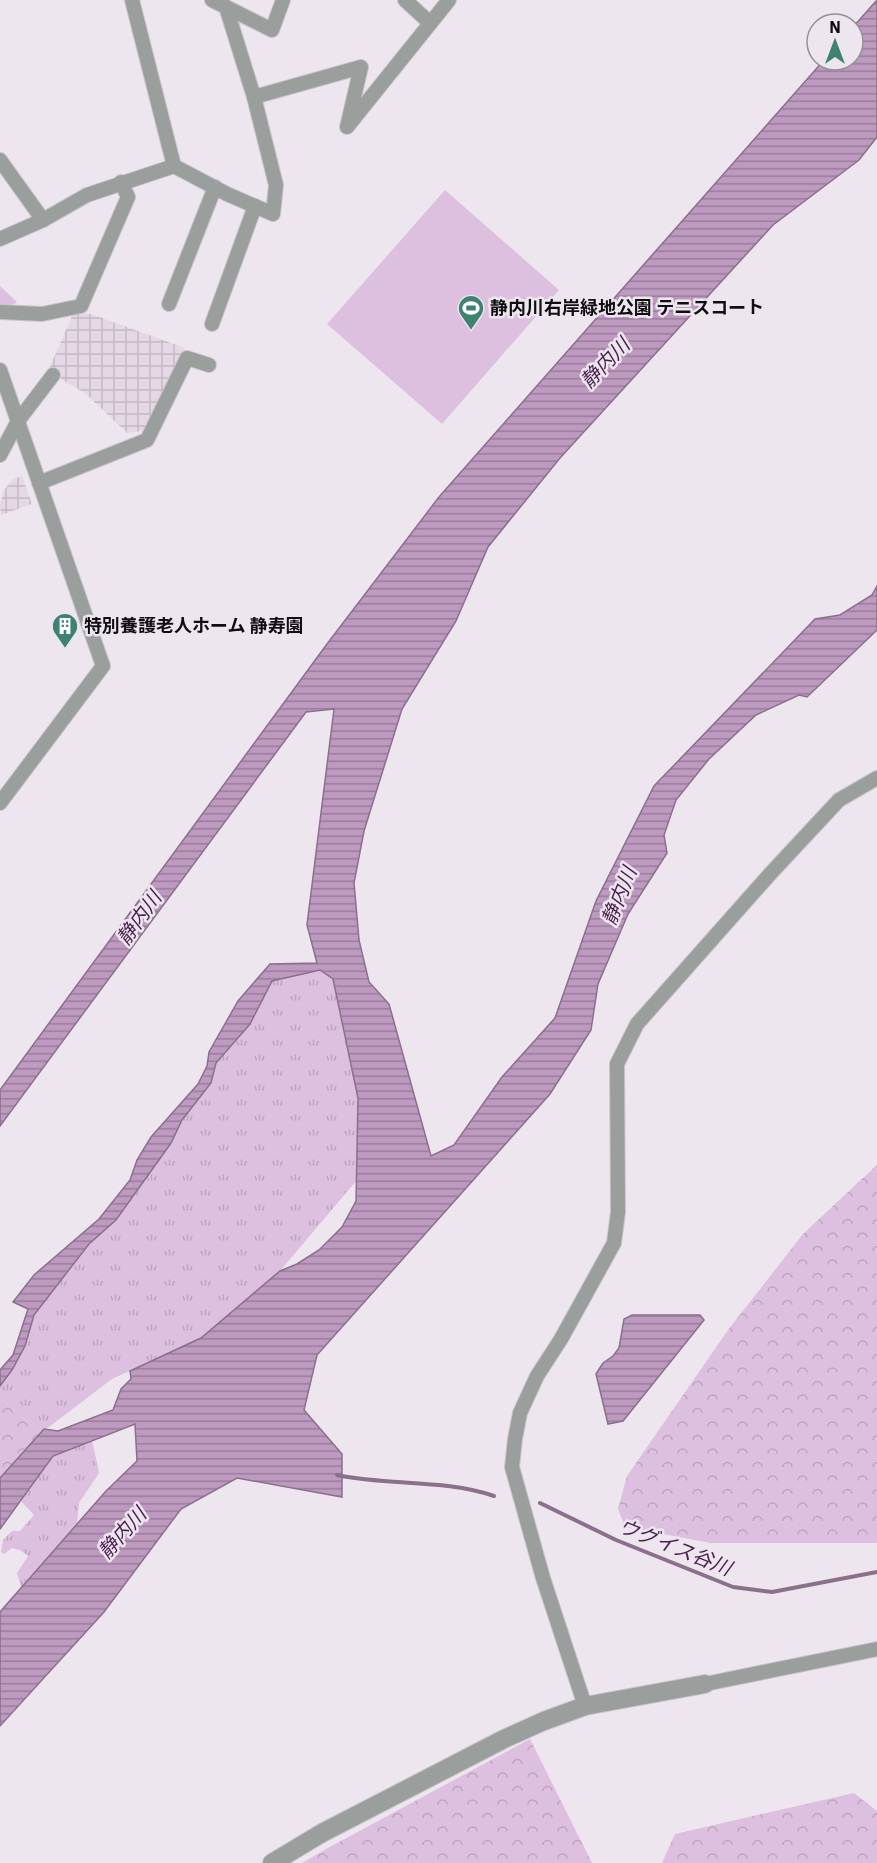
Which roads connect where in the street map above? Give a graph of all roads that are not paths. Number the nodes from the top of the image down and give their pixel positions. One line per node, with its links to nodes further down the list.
1 (132, 0): 10 (street)
2 (212, 0): 6 (street)
3 (283, 0): 6 (street)
4 (405, 0): 7 (street)
5 (449, 0): 7 (street)
6 (226, 7): 8 (street)
7 (430, 23): 8 (street)
8 (254, 97): 13 (street)
9 (0, 160): 14 (street)
10 (174, 166): 11 (street); 12 (street)
11 (121, 182): 14 (street); 17 (street)
12 (215, 187): 13 (street); 16 (street)
13 (255, 206): 18 (street)
14 (43, 220): 15 (street)
15 (0, 239)
16 (169, 304)
17 (0, 312)
18 (212, 324)
19 (209, 365): 24 (street)
20 (0, 370): 22 (street)
21 (53, 375): 22 (street)
22 (18, 421): 23 (street); 24 (street)
23 (0, 455)
24 (39, 483): 26 (street)
25 (877, 778): 29 (street)
26 (0, 803)
27 (877, 1649): 28 (street)
28 (705, 1684): 29 (street)
29 (585, 1706): 30 (street)
30 (272, 1863)

